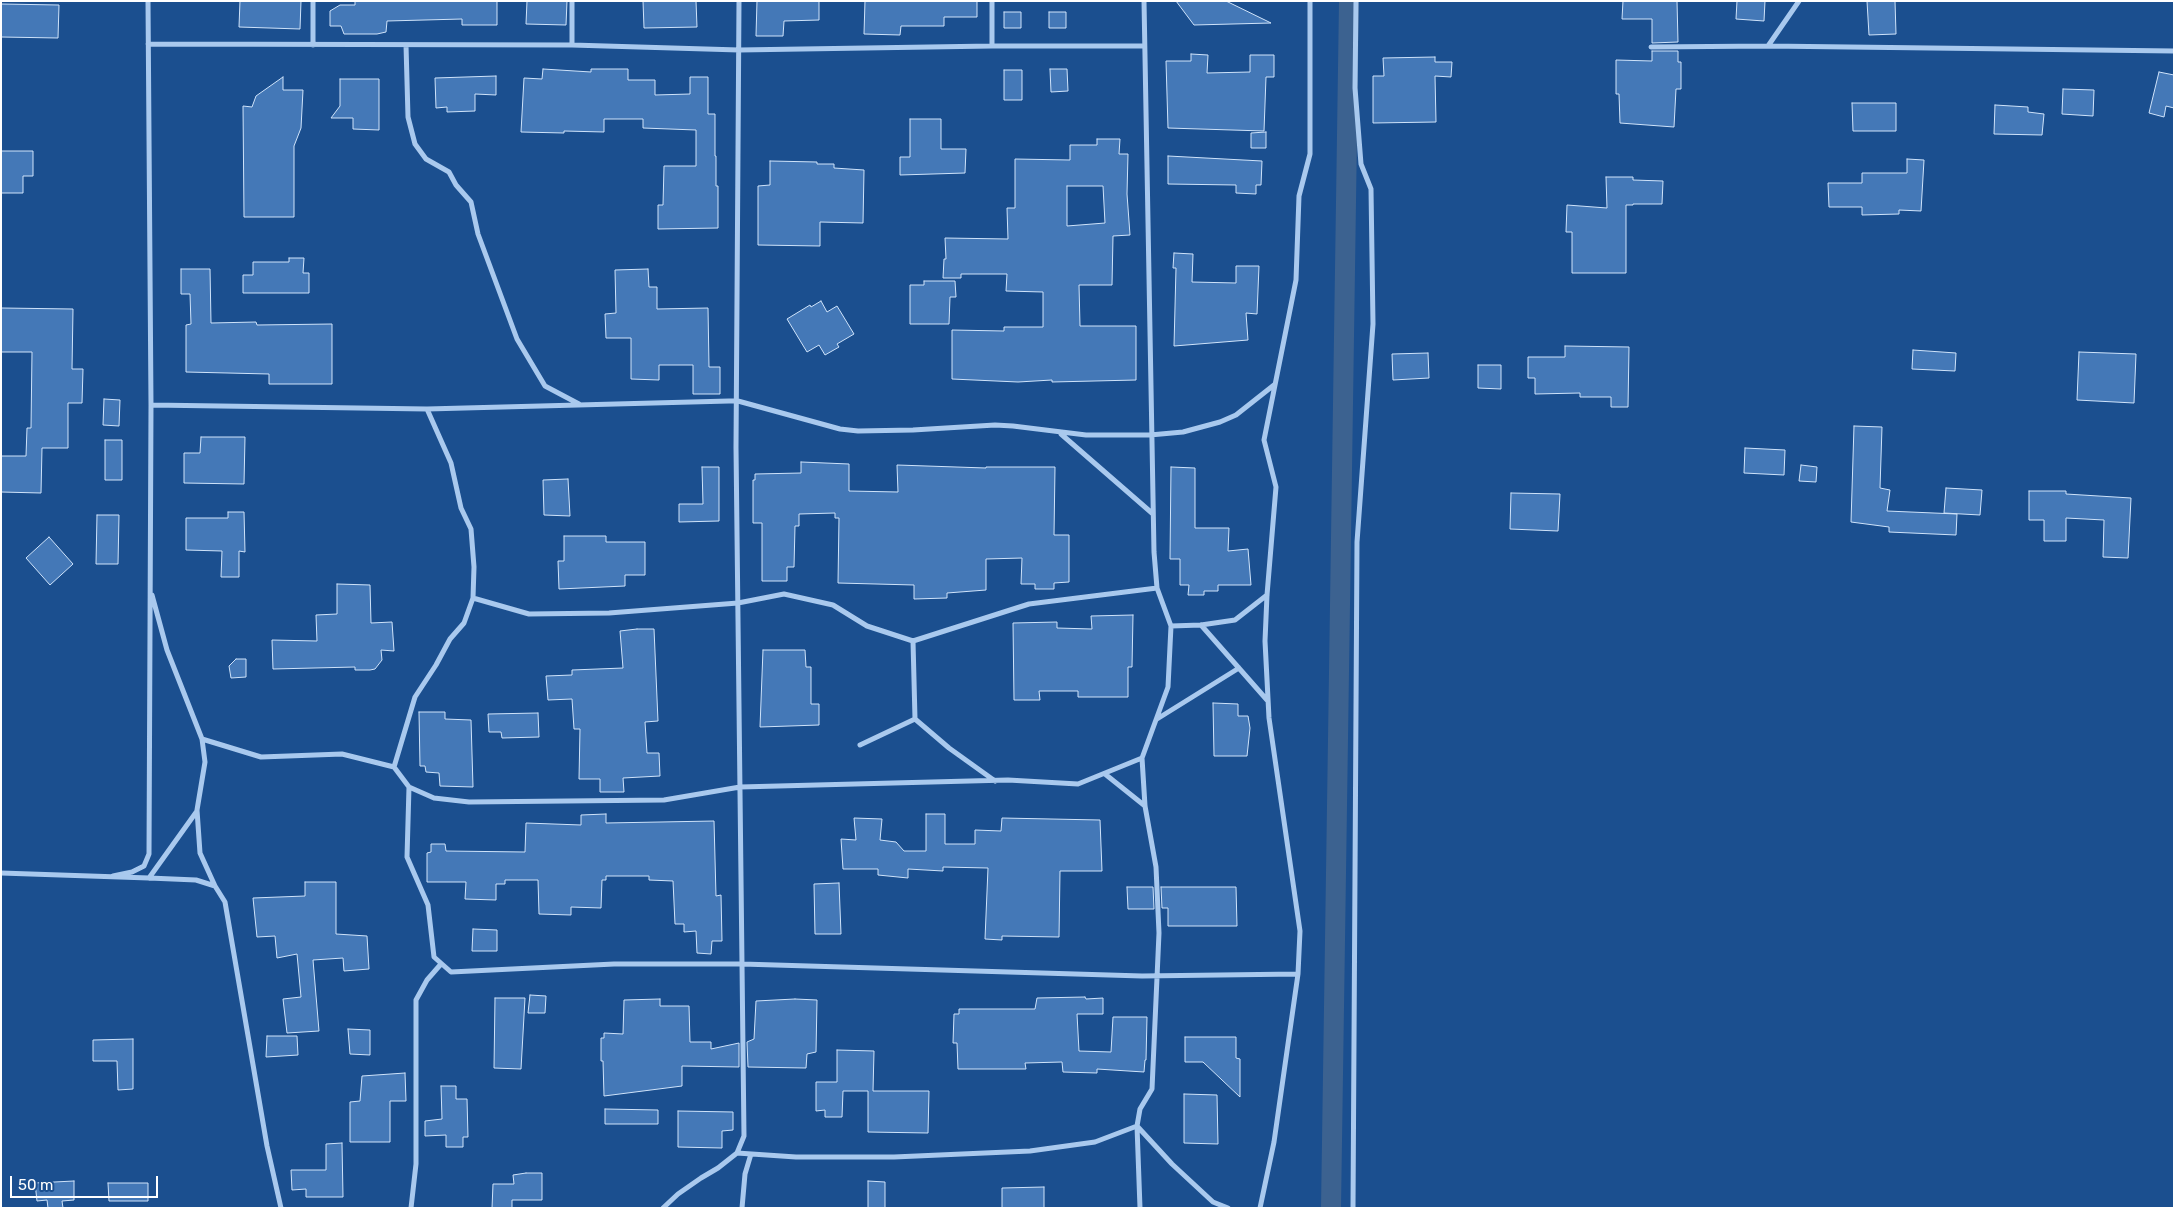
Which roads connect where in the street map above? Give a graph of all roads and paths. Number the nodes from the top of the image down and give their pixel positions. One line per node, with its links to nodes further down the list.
1 (148, 1): 10 (street)
2 (313, 1): 11 (street)
3 (572, 1): 13 (street)
4 (739, 1): 18 (street)
5 (992, 1): 14 (street)
6 (1144, 1): 15 (street)
7 (1310, 1): 20 (street)
8 (1356, 1): 68 (street)
9 (1799, 1): 16 (street)
10 (148, 44): 11 (street); 23 (street)
11 (313, 45): 12 (street)
12 (406, 45): 13 (street); 22 (street)
13 (572, 45): 18 (street)
14 (992, 46): 15 (street); 18 (street)
15 (1144, 46): 26 (street)
16 (1768, 46): 17 (street); 19 (street)
17 (1651, 47)
18 (739, 50): 21 (street)
19 (2174, 51)
20 (1274, 385): 26 (street); 30 (street)
21 (738, 401): 22 (street); 25 (street); 32 (street)
22 (580, 404): 24 (street)
23 (151, 405): 24 (street); 28 (street)
24 (427, 409): 31 (street)
25 (1060, 433): 26 (street); 27 (street)
26 (1150, 435): 27 (street)
27 (1153, 514): 29 (street)
28 (150, 587): 40 (street); 51 (street)
29 (1157, 588): 33 (street); 35 (street)
30 (1267, 595): 34 (street); 37 (street)
31 (473, 598): 32 (street); 43 (street)
32 (738, 603): 35 (street); 46 (street)
33 (1171, 626): 34 (street); 39 (street)
34 (1201, 626): 36 (street)
35 (913, 641): 38 (street)
36 (1239, 668): 37 (street); 39 (street)
37 (1268, 700): 56 (street)
38 (916, 719): 41 (street); 45 (street)
39 (1156, 719): 42 (street)
40 (202, 739): 43 (street); 49 (street)
41 (860, 744)
42 (1142, 758): 44 (street); 48 (street)
43 (394, 767): 47 (street)
44 (1105, 774): 45 (street); 48 (street)
45 (995, 781): 46 (street)
46 (740, 787): 47 (street); 55 (street)
47 (409, 788): 54 (street)
48 (1145, 806): 57 (street)
49 (197, 810): 52 (street); 53 (street)
50 (1, 873): 51 (street)
51 (113, 876): 52 (street)
52 (150, 878): 53 (street)
53 (214, 886): 61 (street)
54 (441, 964): 55 (street); 62 (street)
55 (742, 964): 57 (street); 59 (street)
56 (1298, 974): 57 (street); 67 (street)
57 (1156, 976): 58 (street)
58 (1137, 1126): 60 (street); 65 (street); 66 (street)
59 (737, 1153): 60 (street); 63 (street)
60 (750, 1154): 64 (street)
61 (281, 1208)
62 (411, 1208)
63 (663, 1208)
64 (742, 1208)
65 (1140, 1208)
66 (1228, 1208)
67 (1260, 1208)
68 (1353, 1208)

